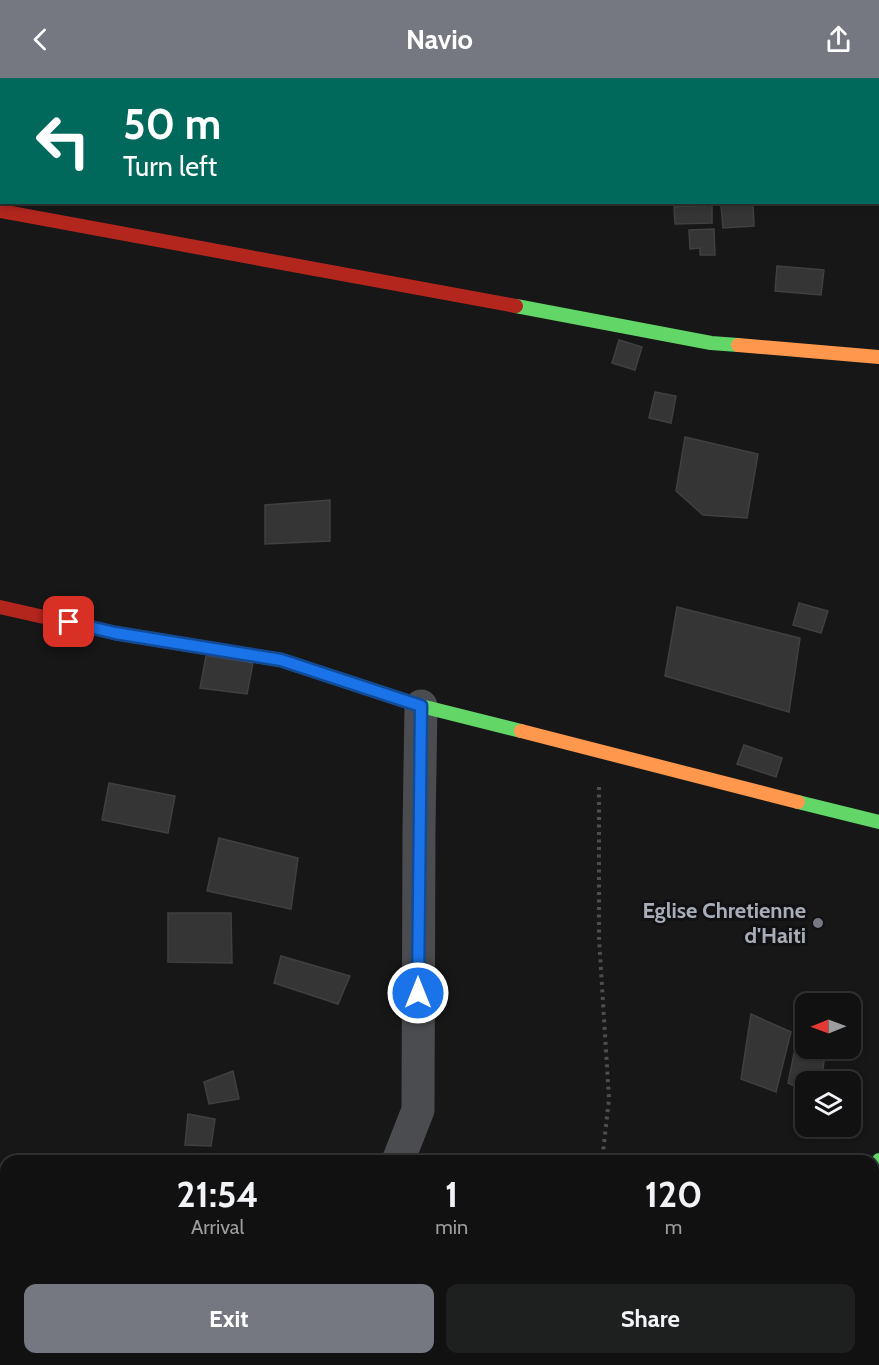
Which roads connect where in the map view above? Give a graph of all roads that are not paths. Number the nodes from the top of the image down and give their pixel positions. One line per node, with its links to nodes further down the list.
1 (0, 211): 2 (street)
2 (879, 357)
3 (0, 607): 4 (street)
4 (421, 706): 5 (street); 6 (street)
5 (879, 822)
6 (400, 1155)

